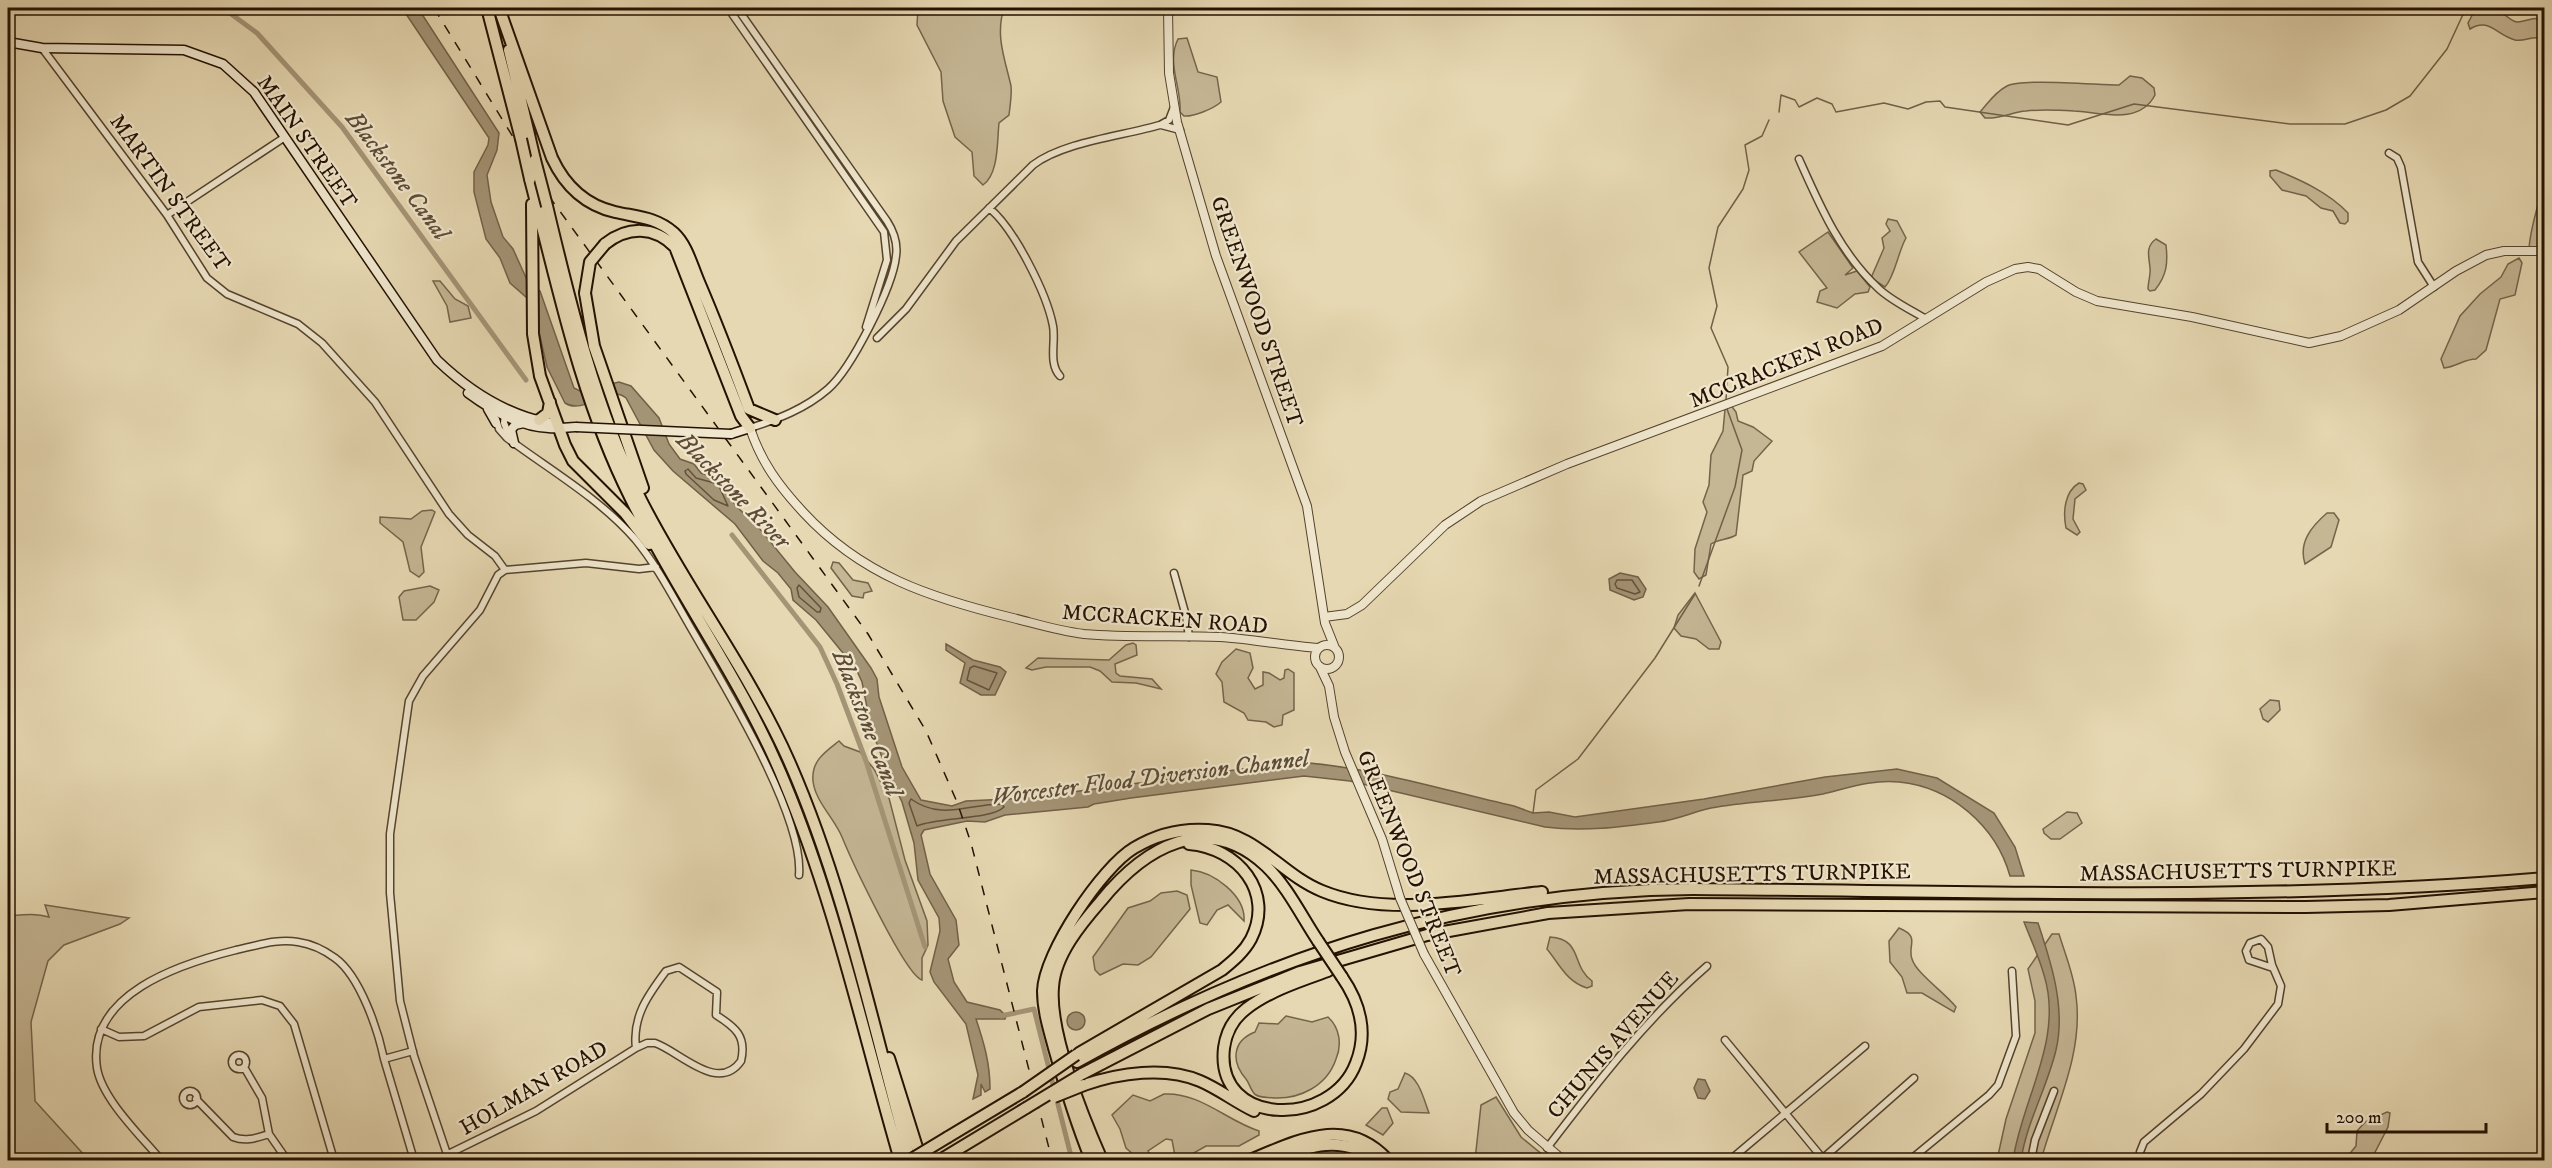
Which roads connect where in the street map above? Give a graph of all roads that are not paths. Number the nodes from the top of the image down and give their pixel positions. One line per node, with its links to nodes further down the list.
1 (487, 8): 14 (highway, bridge)
2 (498, 8): 24 (highway, bridge); 28 (highway)
3 (728, 8): 20 (street)
4 (737, 8): 20 (street)
5 (1168, 8): 8 (street, GREENWOOD STREET)
6 (8, 42): 7 (main road, MAIN STREET)
7 (42, 48): 11 (main road, MAIN STREET); 16 (street, MARTIN STREET)
8 (1174, 107): 9 (street); 10 (street, GREENWOOD STREET)
9 (1160, 125): 10 (street); 15 (street)
10 (1180, 130): 41 (street, GREENWOOD STREET)
11 (285, 136): 16 (street); 22 (main road, MAIN STREET)
12 (2389, 153): 18 (street)
13 (1799, 159): 19 (street)
14 (530, 179): 24 (highway); 25 (highway)
15 (989, 208): 21 (street); 23 (street)
16 (167, 215): 38 (street, MARTIN STREET)
17 (2544, 252): 18 (street, MCCRACKEN ROAD)
18 (2434, 287): 19 (street, MCCRACKEN ROAD)
19 (1926, 319): 41 (street, MCCRACKEN ROAD)
20 (865, 330): 31 (street)
21 (877, 338)
22 (442, 364): 26 (main road, MAIN STREET); 29 (main road, MAIN STREET)
23 (1060, 376)
24 (594, 383): 27 (highway); 27 (highway); 35 (highway, bridge)
25 (550, 402): 30 (highway); 34 (highway)
26 (486, 406): 29 (main road, MAIN STREET); 32 (main road)
27 (602, 407): 40 (highway); 57 (highway)
28 (749, 409): 31 (highway); 35 (highway)
29 (502, 410): 30 (main road, MAIN STREET); 32 (street); 33 (main road, MAIN STREET); 36 (street)
30 (539, 420): 34 (main road, MAIN STREET)
31 (775, 420): 35 (street)
32 (496, 423): 36 (street)
33 (525, 423): 34 (main road, MAIN STREET); 36 (main road)
34 (559, 426): 35 (main road, MAIN STREET, bridge); 40 (highway)
35 (750, 428): 42 (street, MCCRACKEN ROAD)
36 (514, 443): 37 (street)
37 (656, 567): 38 (street); 51 (street)
38 (505, 570): 66 (street)
39 (1174, 573): 42 (street)
40 (676, 581): 84 (highway)
41 (1325, 620): 44 (street, GREENWOOD STREET); 45 (street, GREENWOOD STREET)
42 (1189, 637): 43 (street, MCCRACKEN ROAD)
43 (1296, 647): 44 (street, MCCRACKEN ROAD); 46 (street, MCCRACKEN ROAD)
44 (1320, 648): 45 (street); 46 (street)
45 (1335, 648): 47 (street)
46 (1318, 664): 47 (street); 48 (street, GREENWOOD STREET)
47 (1334, 667): 48 (street, GREENWOOD STREET)
48 (1329, 686): 76 (street, GREENWOOD STREET, bridge)
49 (1247, 842): 53 (highway); 56 (highway); 88 (highway)
50 (1168, 845): 56 (highway); 67 (highway); 89 (highway)
51 (799, 875)
52 (2544, 878): 53 (highway, MASSACHUSETTS TURNPIKE)
53 (1634, 890): 67 (highway, MASSACHUSETTS TURNPIKE)
54 (2544, 892): 55 (highway, MASSACHUSETTS TURNPIKE)
55 (1413, 938): 61 (highway); 71 (highway, MASSACHUSETTS TURNPIKE)
56 (1321, 940): 61 (highway)
57 (853, 949): 85 (highway); 86 (highway)
58 (1707, 966): 76 (street, CHUNIS AVENUE)
59 (2273, 968): 59 (street); 98 (street)
60 (2012, 971): 96 (street)
61 (1346, 976): 71 (highway)
62 (101, 1029): 68 (street); 79 (street); 81 (street)
63 (1725, 1040): 74 (street)
64 (1865, 1046): 74 (street)
65 (636, 1048): 65 (street, HOLMAN ROAD); 77 (street, HOLMAN ROAD)
66 (413, 1051): 68 (street); 77 (street)
67 (1077, 1058): 85 (highway, MASSACHUSETTS TURNPIKE, bridge)
68 (384, 1059): 82 (street)
69 (244, 1067): 75 (street)
70 (1914, 1078): 78 (street)
71 (1083, 1080): 87 (highway, bridge)
72 (2054, 1090): 97 (street)
73 (196, 1099): 75 (street)
74 (1785, 1114): 78 (street); 95 (street)
75 (269, 1134): 80 (street)
76 (1547, 1148): 94 (street, GREENWOOD STREET)
77 (448, 1158): 83 (street, HOLMAN ROAD)
78 (1822, 1160)
79 (161, 1161)
80 (287, 1161)
81 (334, 1161)
82 (414, 1161)
83 (436, 1161)
84 (900, 1161)
85 (910, 1161)
86 (921, 1161)
87 (940, 1161)
88 (1091, 1161)
89 (1102, 1161)
90 (1250, 1161): 93 (highway)
91 (1274, 1161): 92 (highway)
92 (1375, 1161)
93 (1388, 1161)
94 (1563, 1161)
95 (1730, 1161)
96 (1910, 1161)
97 (2031, 1161)
98 (2141, 1161)

